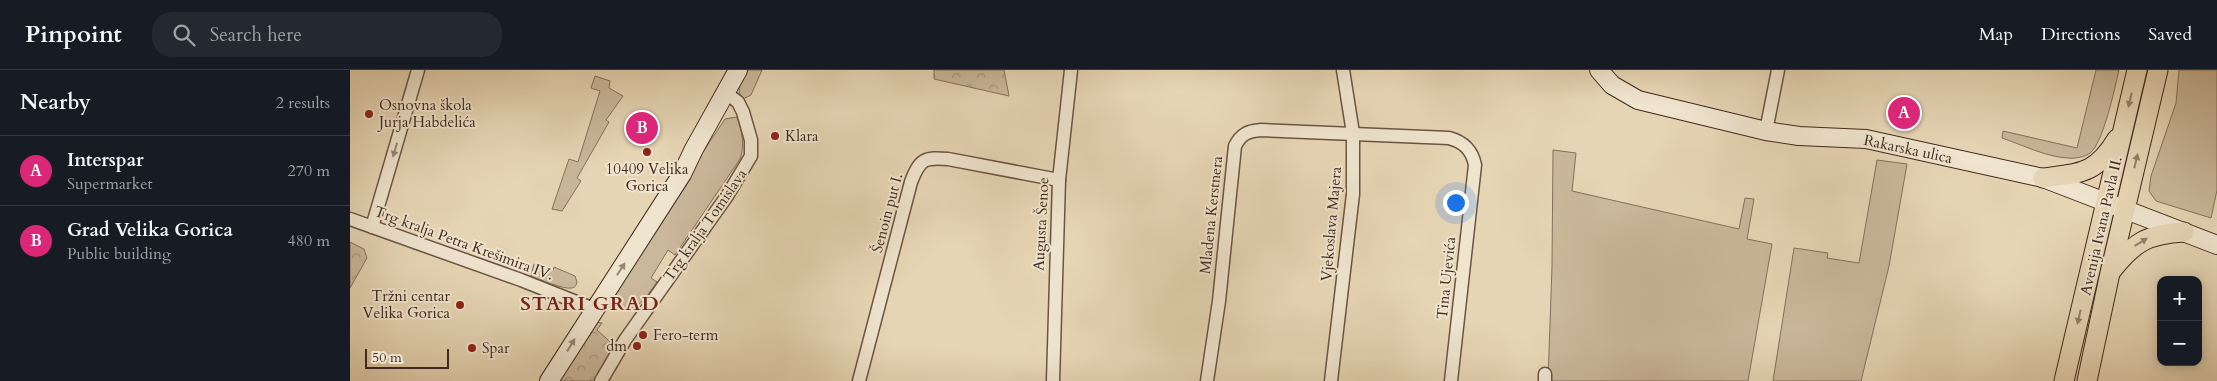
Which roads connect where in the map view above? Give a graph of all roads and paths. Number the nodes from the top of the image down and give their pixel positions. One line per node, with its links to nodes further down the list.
1 (418, 70): 18 (street, one-way to 18)
2 (738, 70): 9 (main road)
3 (1071, 70): 14 (street, Augusta Šenoe)
4 (1343, 70): 12 (street, Vjekoslava Majera)
5 (1599, 70): 10 (main road, Rakarska ulica)
6 (1778, 70): 10 (street)
7 (2137, 70): 11 (main road, Avenija Ivana Pavla II., one-way to 11)
8 (2158, 70): 16 (main road, Avenija Ivana Pavla II., one-way to 8)
9 (726, 93): 22 (main road, one-way to 9); 24 (street, Trg kralja Tomislava)
10 (1766, 130): 13 (main road, Rakarska ulica)
11 (2123, 130): 13 (main road); 15 (main road, Avenija Ivana Pavla II.)
12 (1353, 133): 27 (street, Mladena Kerstnera); 28 (street, Vjekoslava Majera); 29 (street, Tina Ujevića)
13 (2043, 178): 15 (main road, Rakarska ulica)
14 (1059, 180): 25 (street, Šenoin put I.); 26 (street, Augusta Šenoe)
15 (2107, 201): 16 (main road, Rakarska ulica); 30 (main road, Avenija Ivana Pavla II., one-way to 30)
16 (2125, 208): 19 (main road, Rakarska ulica); 21 (main road, Avenija Ivana Pavla II.)
17 (350, 220): 18 (street, Trg kralja Petra Krešimira IV.)
18 (372, 227): 22 (street, Trg kralja Petra Krešimira IV.)
19 (2184, 232): 20 (main road, Rakarska ulica); 21 (main road, one-way to 19)
20 (2217, 245)
21 (2110, 273): 31 (main road, Avenija Ivana Pavla II.)
22 (594, 309): 23 (main road, one-way to 22)
23 (549, 381)
24 (600, 381)
25 (859, 381)
26 (1053, 381)
27 (1207, 381)
28 (1331, 381)
29 (1451, 381)
30 (2064, 381)
31 (2087, 381)

